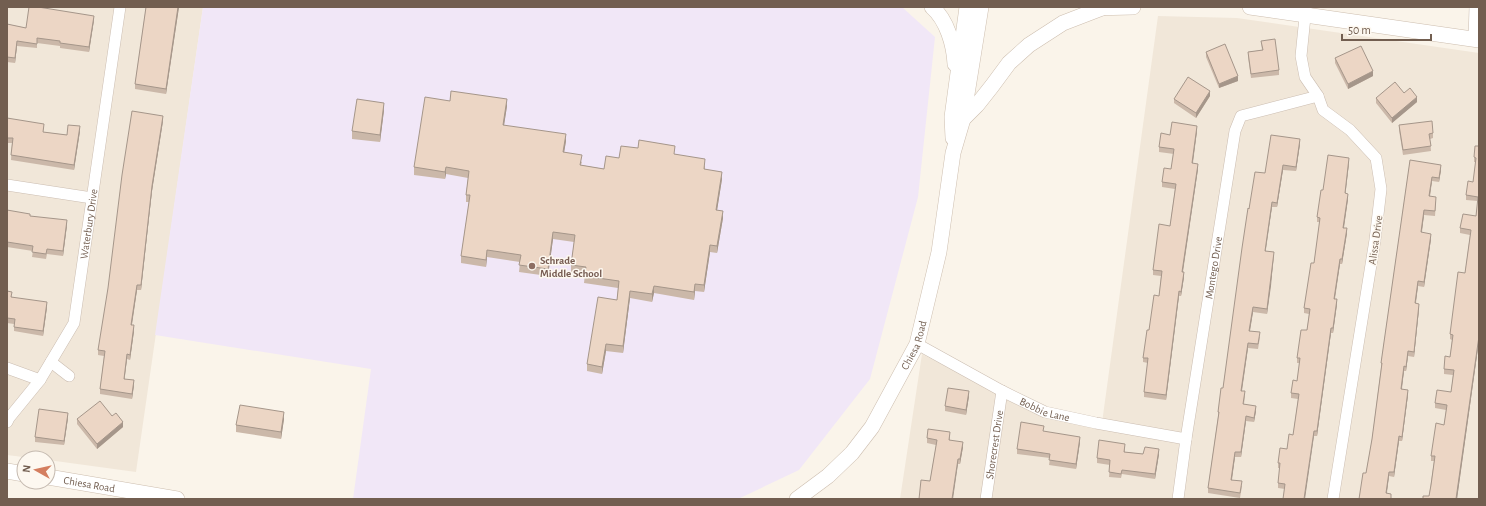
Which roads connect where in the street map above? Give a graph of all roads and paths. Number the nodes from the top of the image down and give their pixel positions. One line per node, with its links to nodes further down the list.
1 (120, 7): 17 (street, Waterbury Drive)
2 (932, 7): 12 (main road)
3 (967, 7): 12 (main road, Chiesa Road)
4 (981, 7): 14 (main road, Chiesa Road)
5 (1078, 7): 9 (main road)
6 (1133, 7): 9 (main road)
7 (1250, 7): 10 (main road)
8 (1477, 7): 11 (street)
9 (1102, 8): 14 (main road)
10 (1306, 11): 11 (main road); 13 (street, Alissa Drive)
11 (1477, 40)
12 (956, 94): 15 (main road, Chiesa Road)
13 (1318, 96): 25 (street, Montego Drive); 32 (street, Alissa Drive)
14 (963, 119): 15 (main road, Chiesa Road)
15 (953, 153): 18 (main road, Chiesa Road)
16 (7, 185): 17 (street)
17 (92, 198): 19 (street, Waterbury Drive)
18 (917, 344): 23 (street, Bobbie Lane); 29 (main road, Chiesa Road)
19 (51, 362): 21 (street); 22 (street, Waterbury Drive)
20 (7, 368): 22 (street)
21 (70, 376)
22 (40, 380): 24 (street, Waterbury Drive)
23 (1002, 391): 25 (street, Bobbie Lane); 30 (street, Shorecrest Drive)
24 (7, 422)
25 (1186, 439): 31 (street, Montego Drive)
26 (56, 479): 27 (main road, Chiesa Road)
27 (144, 496): 28 (main road, Chiesa Road)
28 (177, 499)
29 (797, 499)
30 (986, 499)
31 (1178, 499)
32 (1333, 499)

